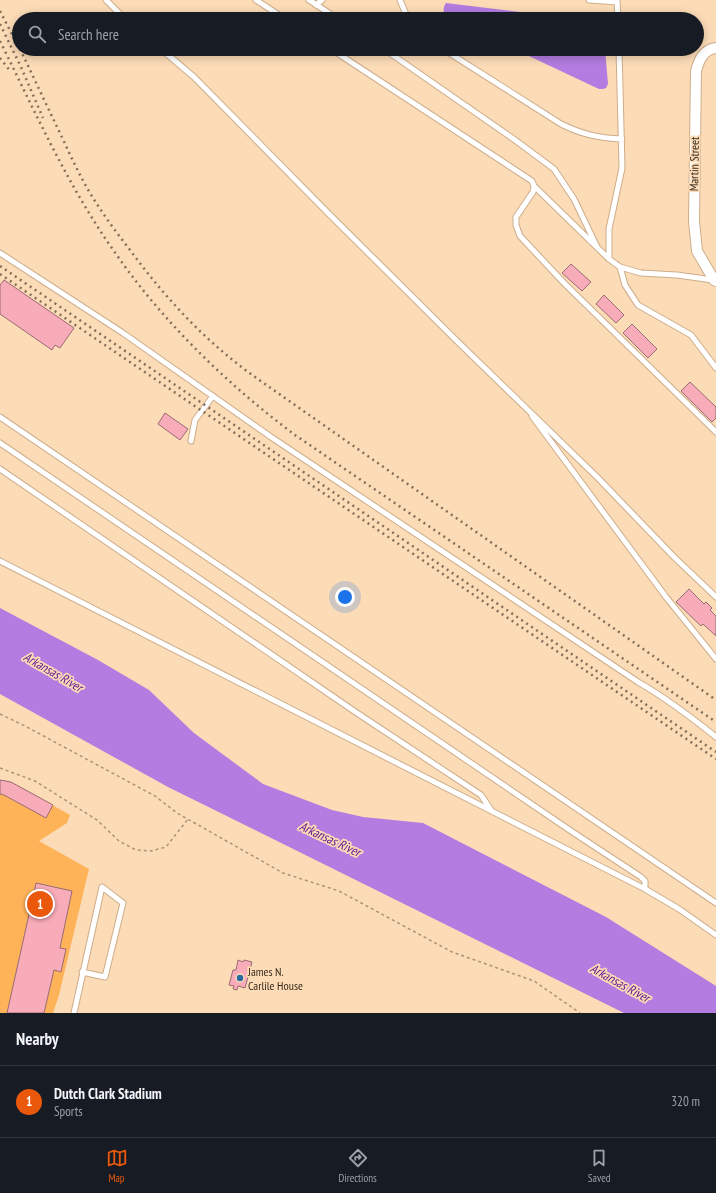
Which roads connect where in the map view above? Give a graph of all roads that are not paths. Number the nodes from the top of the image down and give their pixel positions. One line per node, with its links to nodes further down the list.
1 (106, 0): 9 (lane)
2 (256, 0): 10 (lane)
3 (309, 0): 8 (lane)
4 (322, 0): 8 (lane)
5 (400, 0): 12 (lane)
6 (589, 0): 7 (lane)
7 (617, 1): 13 (lane)
8 (316, 5): 11 (lane)
9 (118, 12)
10 (274, 12)
11 (327, 12)
12 (405, 12)
13 (618, 12)
14 (713, 49): 15 (street, Martin Street)
15 (704, 54)
16 (169, 56): 31 (lane)
17 (342, 56): 23 (lane)
18 (394, 56): 24 (lane)
19 (454, 56): 22 (lane)
20 (619, 56): 22 (lane)
21 (702, 56): 28 (street, Martin Street)
22 (622, 139): 26 (lane)
23 (534, 186): 24 (lane); 33 (lane)
24 (597, 247): 26 (lane)
25 (0, 253): 30 (lane)
26 (610, 260): 27 (lane)
27 (620, 267): 28 (lane); 29 (lane)
28 (715, 281)
29 (716, 368)
30 (213, 396): 34 (lane); 40 (lane)
31 (524, 406): 38 (lane); 39 (lane)
32 (0, 417): 43 (lane)
33 (716, 432)
34 (191, 441)
35 (0, 443): 42 (lane)
36 (0, 469): 41 (lane)
37 (0, 561): 41 (lane)
38 (716, 597)
39 (716, 659)
40 (716, 736)
41 (491, 810): 42 (lane)
42 (645, 889): 44 (lane)
43 (716, 902)
44 (716, 935)
45 (82, 972): 45 (lane); 46 (lane)
46 (74, 1013)

